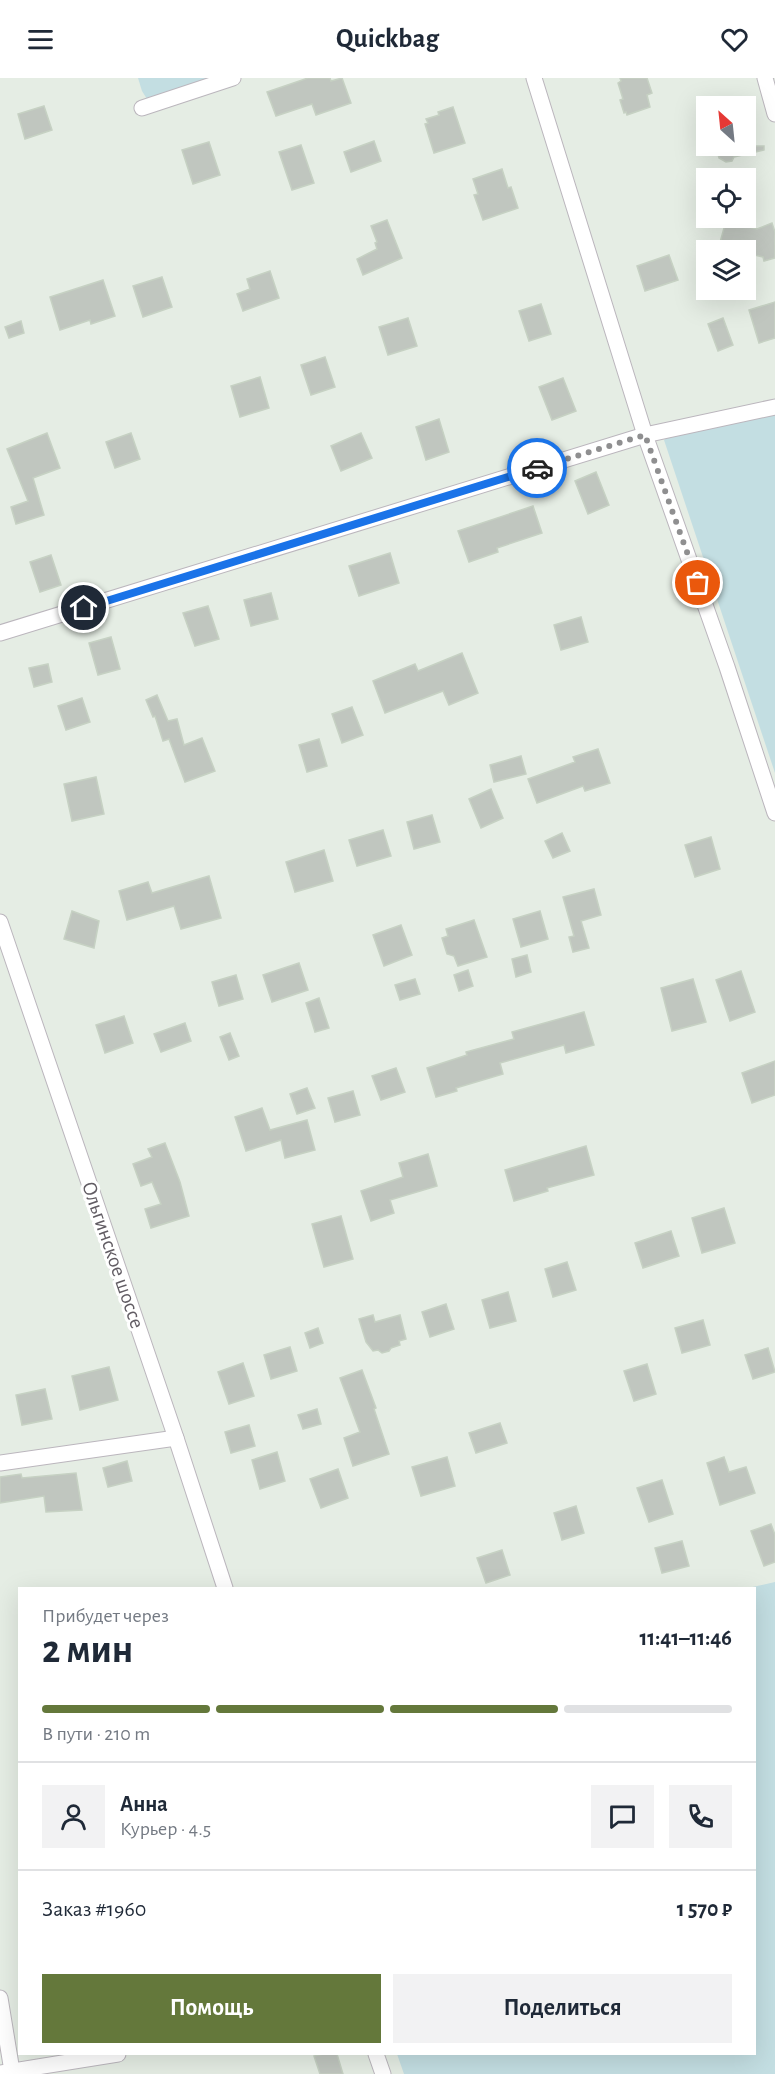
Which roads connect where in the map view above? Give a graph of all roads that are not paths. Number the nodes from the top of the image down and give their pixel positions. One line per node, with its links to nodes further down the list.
1 (232, 78): 4 (street)
2 (534, 78): 7 (street)
3 (765, 78): 5 (street)
4 (142, 108)
5 (775, 114)
6 (775, 407): 7 (street)
7 (645, 435): 8 (street); 9 (street)
8 (0, 633)
9 (775, 813)
10 (0, 922): 11 (street, Ольгинское шоссе)
11 (176, 1438): 12 (street); 13 (street, Ольгинское шоссе)
12 (0, 1463)
13 (225, 1587)
14 (0, 1998): 17 (street)
15 (112, 2055): 17 (street)
16 (376, 2055): 18 (street)
17 (6, 2072)
18 (383, 2074)

